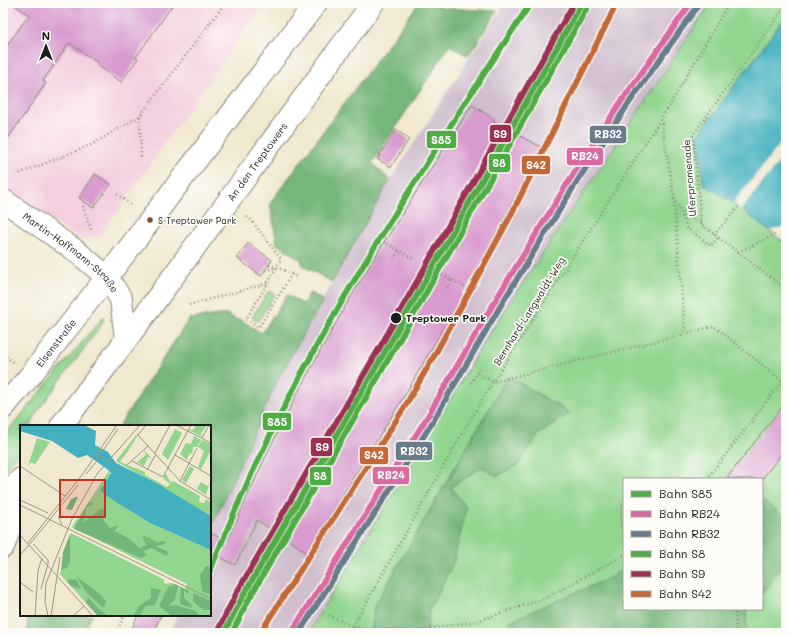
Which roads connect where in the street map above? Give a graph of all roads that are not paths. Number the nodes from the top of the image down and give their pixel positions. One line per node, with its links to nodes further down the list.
1 (316, 3): 4 (main road)
2 (373, 3): 5 (main road, An den Treptowers)
3 (3, 200): 4 (main road, Martin-Hoffmann-Straße)
4 (107, 277): 5 (main road, Martin-Hoffmann-Straße); 6 (main road, Elsenstraße)
5 (126, 339): 7 (main road)
6 (3, 408)
7 (62, 425)
8 (20, 480): 9 (main road)
9 (3, 501)
10 (20, 502): 11 (main road)
11 (3, 547)

